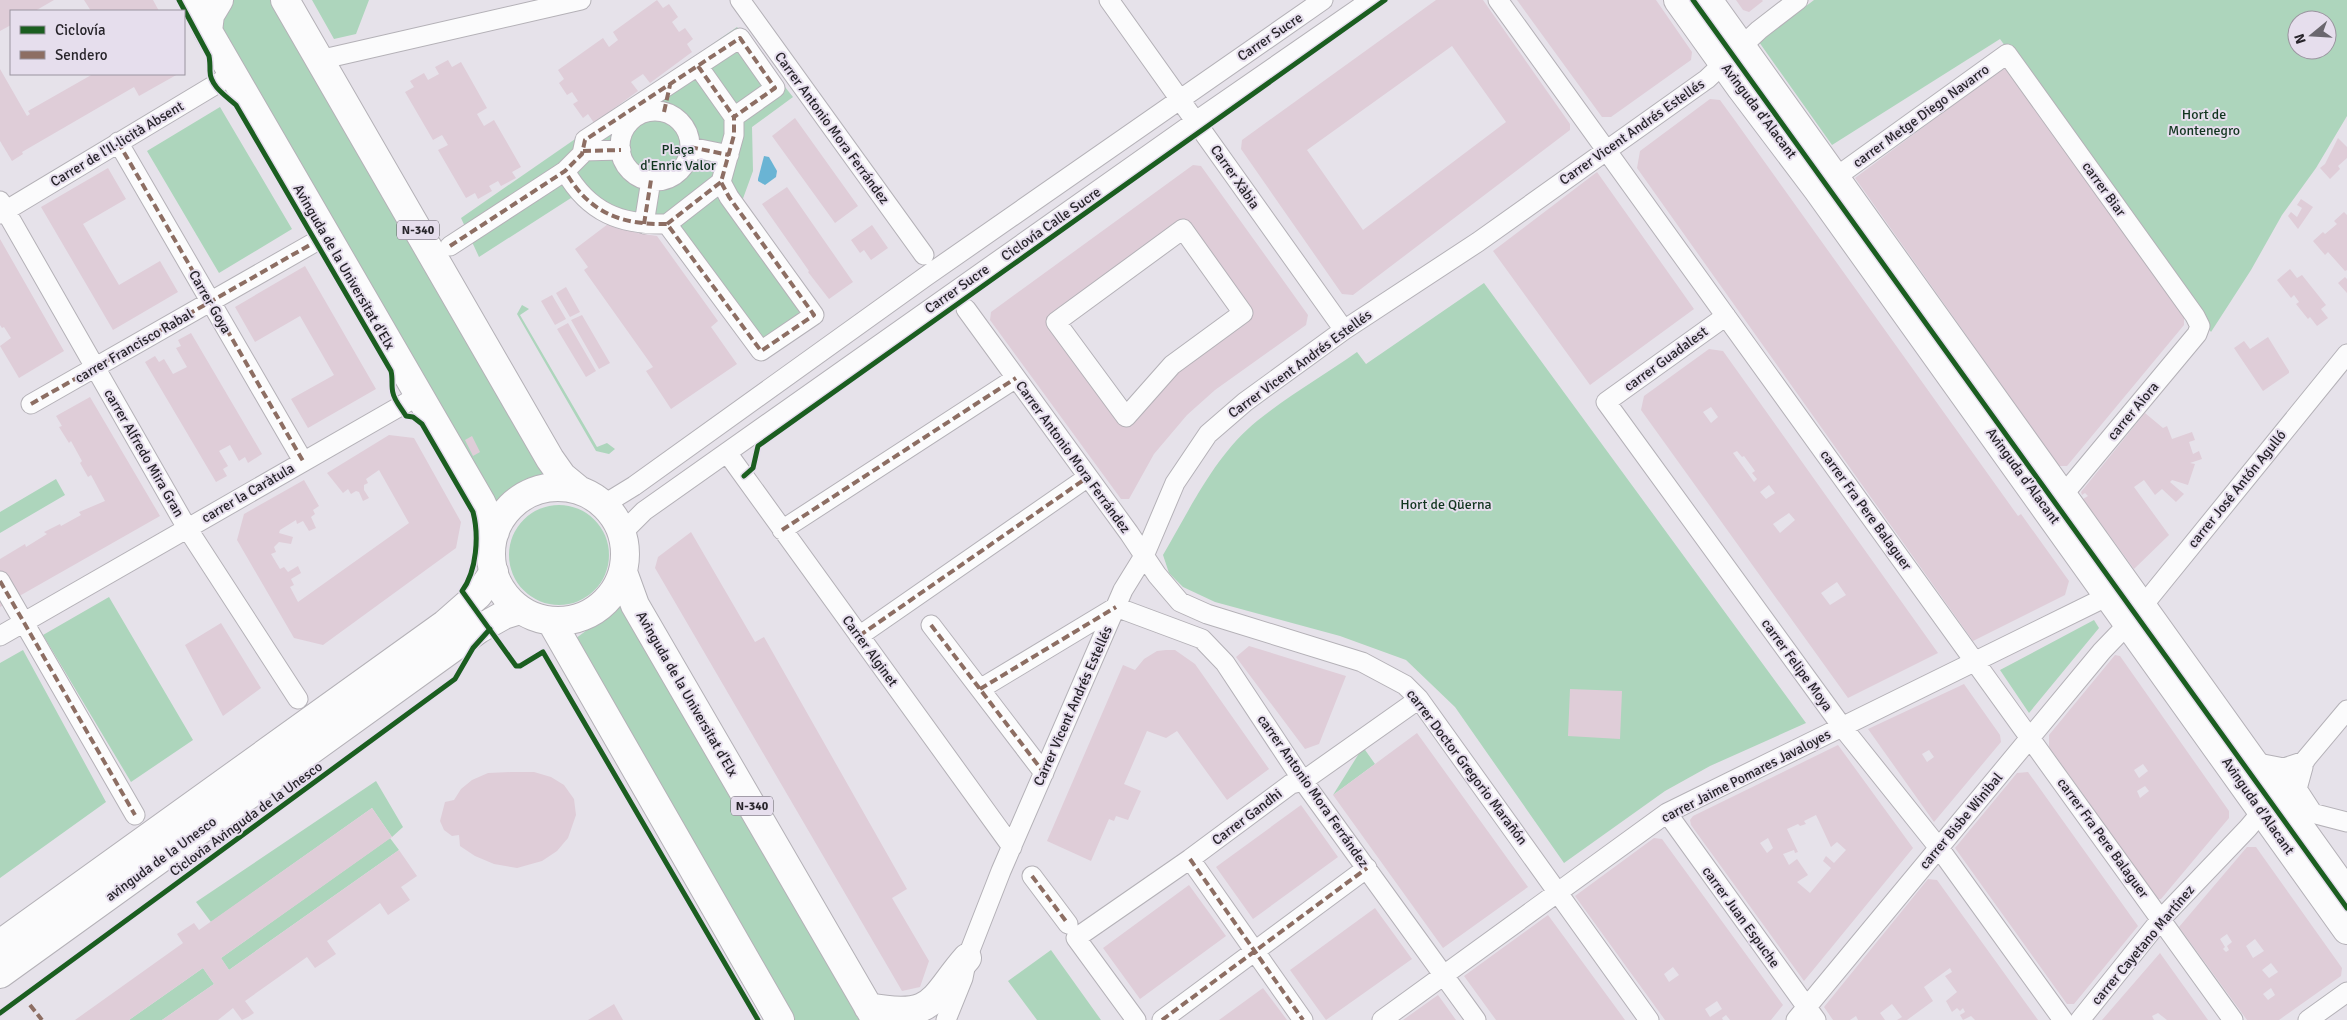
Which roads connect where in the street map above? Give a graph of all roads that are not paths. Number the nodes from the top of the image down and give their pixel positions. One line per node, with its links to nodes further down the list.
1 (194, 0): 13 (main road, Avinguda de la Universitat d'Elx / N-340)
2 (219, 0): 13 (main road)
3 (285, 0): 16 (main road, N-340)
4 (581, 0): 16 (street)
5 (740, 0): 39 (street, Carrer Antonio Mora Ferrández)
6 (1109, 0): 20 (street, Carrer Xàbia)
7 (1323, 0): 20 (street, Carrer Sucre)
8 (1370, 0): 23 (street, Carrer Sucre)
9 (1498, 0): 27 (street, carrer Fra Pere Balaguer)
10 (1678, 0): 15 (main road, Avinguda d'Alacant)
11 (1708, 0): 15 (main road, Avinguda d'Alacant)
12 (1798, 0): 15 (street, Carrer Vicent Andrés Estellés)
13 (208, 31): 18 (main road, Avinguda de la Universitat d'Elx / N-340)
14 (2007, 54): 31 (street, carrer Metge Diego Navarro); 44 (street, carrer Biar)
15 (1733, 55): 27 (street, Carrer Vicent Andrés Estellés); 31 (main road, Avinguda d'Alacant); 66 (main road, Avinguda d'Alacant)
16 (319, 60): 55 (main road, N-340)
17 (698, 66): 19 (street); 22 (street); 22 (street)
18 (233, 74): 24 (street, Carrer de l'Il·licità Absent); 49 (main road, Avinguda de la Universitat d'Elx / N-340)
19 (670, 85): 21 (street); 28 (street)
20 (1180, 99): 23 (street, Carrer Xàbia); 57 (street, Carrer Sucre)
21 (664, 112): 25 (street); 26 (street)
22 (734, 117): 29 (street)
23 (1196, 121): 45 (street, Carrer Xàbia); 52 (street, Carrer Sucre)
24 (118, 142): 34 (street, Carrer de l'Il·licità Absent); 40 (street, Carrer Goya)
25 (690, 147): 29 (street); 32 (street)
26 (621, 150): 28 (street); 32 (street)
27 (1606, 150): 42 (street, carrer Fra Pere Balaguer); 45 (street, Carrer Vicent Andrés Estellés)
28 (583, 151): 30 (street)
29 (730, 155): 33 (street)
30 (565, 171): 35 (street); 38 (street)
31 (1836, 178): 56 (main road, Avinguda d'Alacant)
32 (651, 180): 35 (street)
33 (721, 182): 36 (street); 36 (street)
34 (2, 208): 47 (street, carrer Alfredo Mira Gran)
35 (644, 224): 36 (street)
36 (667, 224)
37 (315, 242): 40 (street, carrer Francisco Rabal)
38 (450, 246)
39 (924, 256)
40 (210, 302): 47 (street, carrer Francisco Rabal); 53 (street, Carrer Goya)
41 (966, 309): 48 (street, Carrer Antonio Mora Ferrández)
42 (1726, 316): 50 (street, carrer Guadalest); 75 (street, carrer Fra Pere Balaguer)
43 (1056, 322): 43 (street)
44 (2200, 326): 56 (street, carrer Aiora)
45 (1344, 330): 62 (street, Carrer Vicent Andrés Estellés)
46 (2347, 354): 69 (street, carrer José Antón Agulló)
47 (95, 368): 51 (street, carrer Francisco Rabal); 58 (street, carrer Alfredo Mira Gran)
48 (1016, 378): 54 (street, Carrer Antonio Mora Ferrández); 59 (street)
49 (418, 396): 53 (street, carrer la Caràtula); 60 (main road, Avinguda de la Universitat d'Elx / N-340)
50 (1606, 402): 80 (street, carrer Felipe Moya)
51 (31, 404)
52 (728, 454): 59 (street, Carrer Alginet); 61 (street, Carrer Sucre)
53 (304, 461): 58 (street, carrer la Caràtula)
54 (1088, 477): 62 (street, Carrer Antonio Mora Ferrández); 74 (street)
55 (578, 490): 57 (main road, N-340); 60 (main road, N-340)
56 (2063, 495): 69 (main road, Avinguda d'Alacant)
57 (604, 505): 61 (main road, N-340)
58 (187, 528): 71 (street, carrer la Caràtula); 77 (street, carrer Alfredo Mira Gran)
59 (782, 530): 74 (street, Carrer Alginet)
60 (495, 532): 63 (main road, N-340)
61 (622, 533): 64 (main road, N-340)
62 (1144, 556): 67 (street, Carrer Vicent Andrés Estellés); 78 (street, carrer Doctor Gregorio Marañón)
63 (494, 572): 68 (main road, N-340); 101 (main road, avinguda de la Unesco)
64 (623, 572): 70 (main road, N-340); 107 (main road, Avinguda de la Universitat d'Elx / N-340)
65 (0, 581): 71 (street)
66 (2108, 596): 69 (main road, Avinguda d'Alacant); 75 (street, carrer Jaime Pomares Javaloyes)
67 (1116, 607): 76 (street); 84 (street, Carrer Vicent Andrés Estellés); 85 (street, carrer Antonio Mora Ferrández)
68 (520, 610): 70 (main road, N-340); 104 (main road, avinguda de la Unesco)
69 (2135, 615): 81 (street, carrer Bisbe Winibal); 83 (main road, Avinguda d'Alacant); 86 (main road, Avinguda d'Alacant)
70 (551, 621): 109 (main road)
71 (24, 623): 73 (street, carrer la Caràtula); 89 (street)
72 (931, 625): 76 (street)
73 (0, 636)
74 (858, 636): 91 (street, Carrer Alginet)
75 (1976, 662): 80 (street, carrer Jaime Pomares Javaloyes); 81 (street, carrer Fra Pere Balaguer)
76 (980, 689): 84 (street)
77 (298, 699)
78 (1419, 699): 85 (street, Carrer Gandhi); 96 (street, carrer Doctor Gregorio Marañón)
79 (2347, 710): 82 (street, carrer Cayetano Martínez)
80 (1843, 728): 88 (street, carrer Jaime Pomares Javaloyes); 92 (street, carrer Felipe Moya)
81 (2030, 738): 92 (street, carrer Bisbe Winibal); 98 (street, carrer Fra Pere Balaguer)
82 (2305, 761): 83 (street); 86 (street, carrer Cayetano Martínez); 87 (street)
83 (2253, 762): 86 (main road, Avinguda d'Alacant)
84 (1044, 773): 91 (street, Carrer Vicent Andrés Estellés)
85 (1303, 781): 93 (street, Carrer Gandhi); 94 (street, carrer Antonio Mora Ferrández)
86 (2265, 806): 87 (street); 97 (main road, Avinguda d'Alacant); 98 (street, carrer Cayetano Martínez); 99 (main road, Avinguda d'Alacant)
87 (2312, 812): 90 (street)
88 (1667, 814): 96 (street, carrer Jaime Pomares Javaloyes); 108 (street, carrer Juan Espuche)
89 (135, 815)
90 (2347, 822)
91 (1012, 847): 103 (street, Carrer Vicent Andrés Estellés)
92 (1939, 848): 108 (street, carrer Bisbe Winibal); 117 (street, carrer Felipe Moya)
93 (1190, 860): 100 (street, Carrer Gandhi); 102 (street)
94 (1367, 868): 102 (street); 105 (street, carrer Antonio Mora Ferrández)
95 (1032, 876): 100 (street)
96 (1558, 893): 105 (street, carrer Jaime Pomares Javaloyes); 116 (street, carrer Doctor Gregorio Marañón)
97 (2347, 893)
98 (2161, 920): 118 (street, carrer Cayetano Martínez); 119 (street, carrer Fra Pere Balaguer)
99 (2347, 930)
100 (1072, 931): 111 (street)
101 (0, 944)
102 (1254, 951): 112 (street); 113 (street)
103 (967, 958): 107 (main road); 110 (street, Carrer Vicent Andrés Estellés)
104 (0, 974)
105 (1444, 976): 114 (street, carrer Jaime Pomares Javaloyes); 115 (street, carrer Antonio Mora Ferrández)
106 (2347, 992): 120 (street)
107 (872, 1014)
108 (1806, 1016)
109 (780, 1020)
110 (946, 1020)
111 (1136, 1020)
112 (1162, 1020)
113 (1304, 1020)
114 (1382, 1020)
115 (1476, 1020)
116 (1650, 1020)
117 (2063, 1020)
118 (2080, 1020)
119 (2233, 1020)
120 (2308, 1020)

